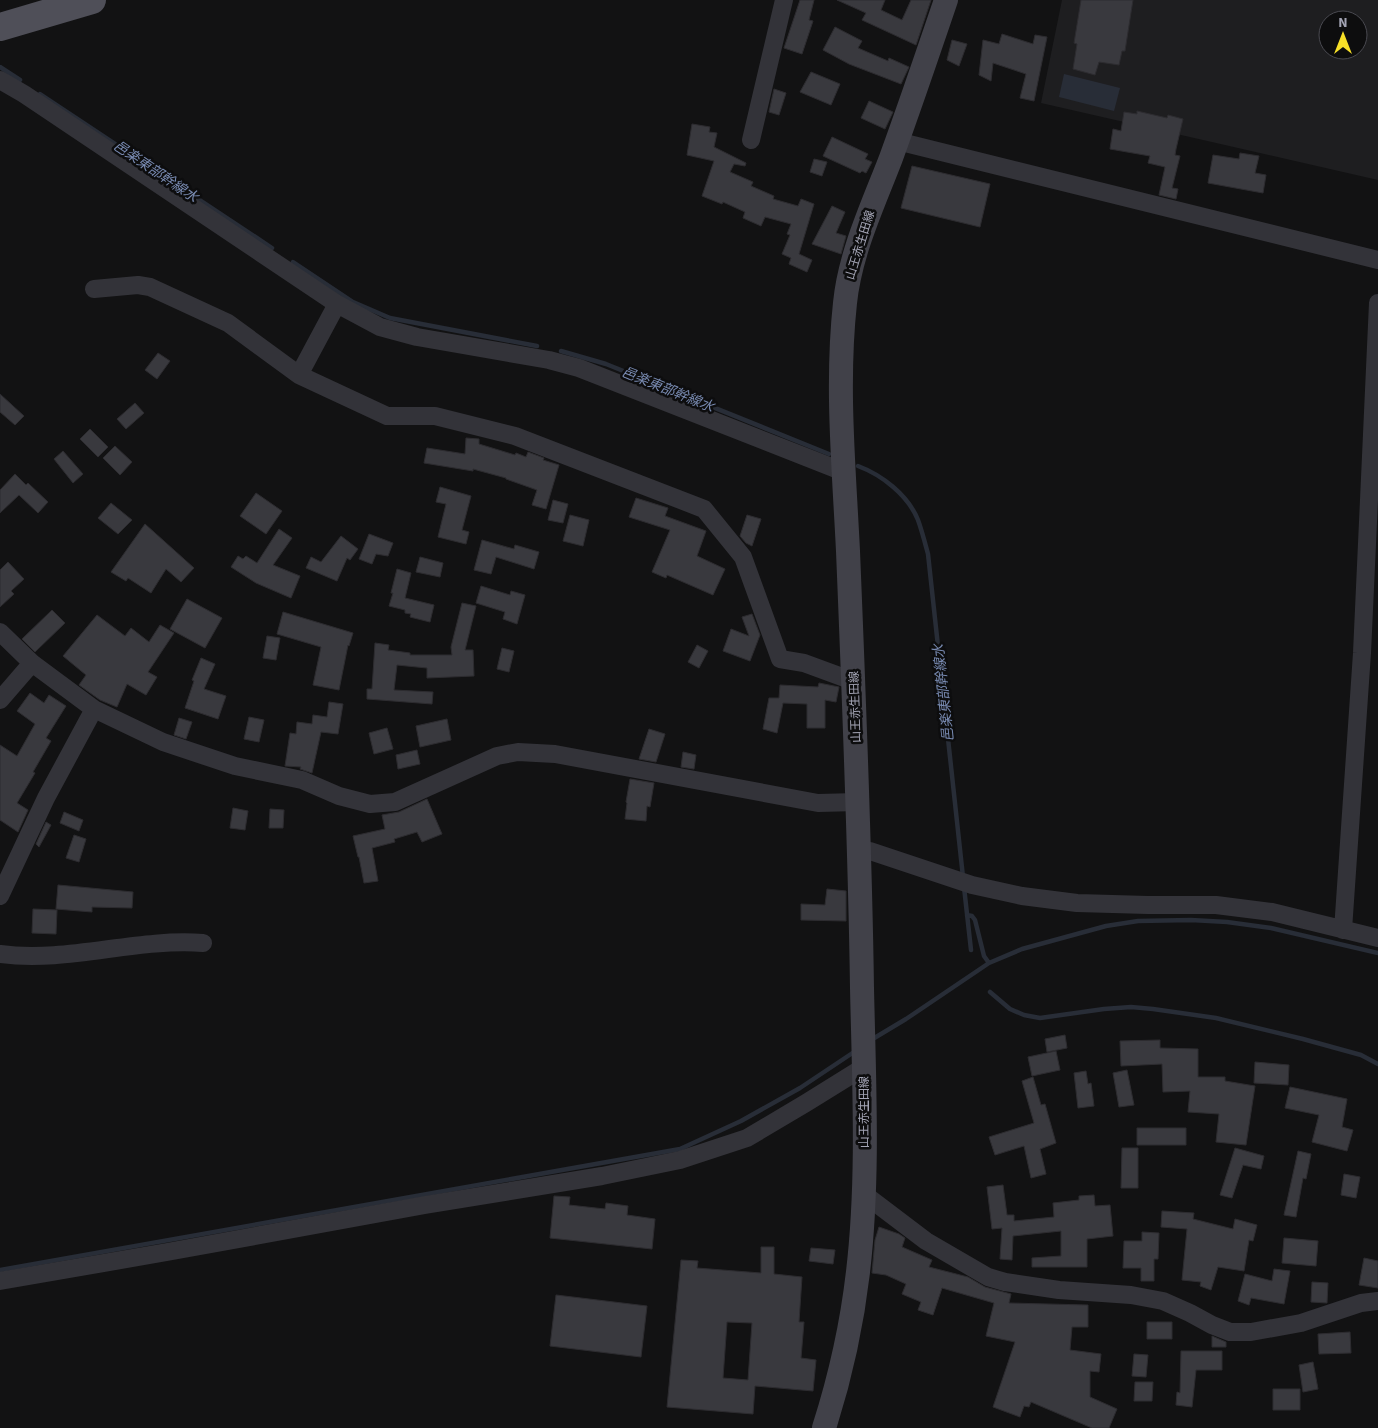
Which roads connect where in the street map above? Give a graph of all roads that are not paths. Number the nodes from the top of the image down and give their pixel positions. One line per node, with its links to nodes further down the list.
1 (92, 0): 4 (main road)
2 (784, 0): 6 (street)
3 (946, 0): 7 (main road, 山王赤生田線)
4 (0, 28)
5 (0, 80): 11 (street)
6 (751, 140)
7 (897, 141): 8 (street); 13 (main road, 山王赤生田線)
8 (1378, 260)
9 (94, 289): 12 (street)
10 (1378, 303): 22 (street)
11 (337, 304): 12 (street); 13 (street)
12 (299, 374): 16 (street)
13 (844, 472): 16 (main road, 山王赤生田線)
14 (0, 632): 15 (street)
15 (32, 663): 17 (street); 18 (street)
16 (853, 680): 19 (main road, 山王赤生田線)
17 (0, 700)
18 (94, 709): 19 (street); 21 (street)
19 (858, 802): 20 (main road, 山王赤生田線)
20 (860, 851): 22 (street); 26 (main road, 山王赤生田線)
21 (2, 887)
22 (1343, 930): 23 (street)
23 (1378, 938)
24 (203, 943): 25 (street)
25 (0, 954)
26 (864, 1066): 27 (main road, 山王赤生田線); 28 (street)
27 (864, 1194): 29 (street); 30 (main road, 山王赤生田線)
28 (0, 1281)
29 (1378, 1301)
30 (824, 1428)

